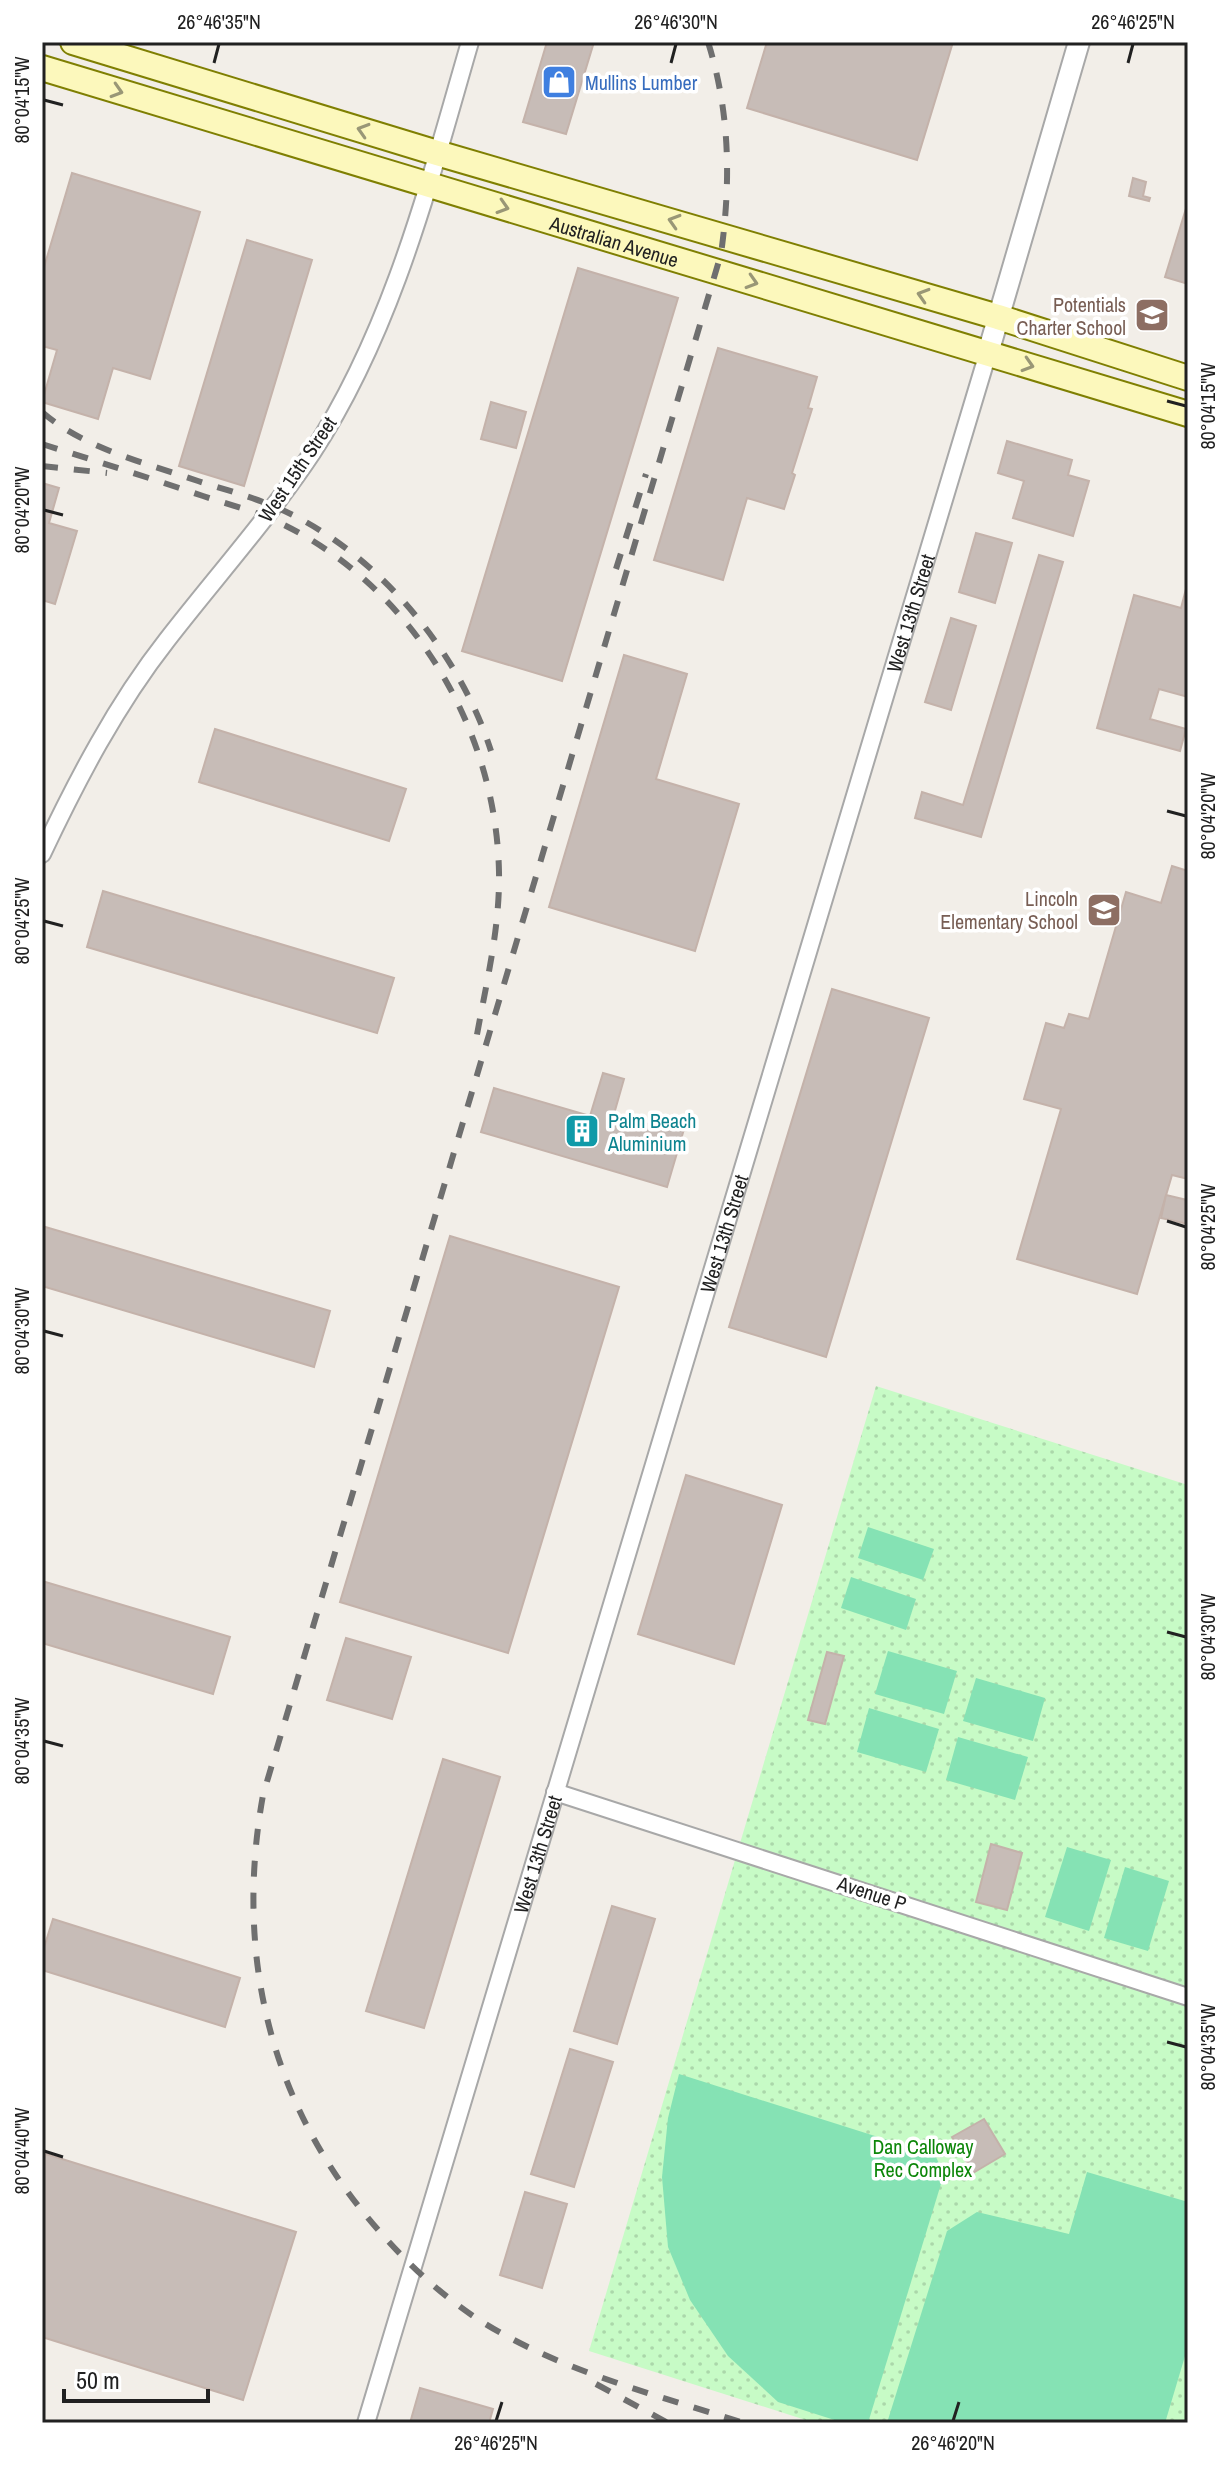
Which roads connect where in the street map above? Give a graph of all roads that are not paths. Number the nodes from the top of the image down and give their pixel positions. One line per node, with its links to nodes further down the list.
1 (73, 42): 5 (main road, Australian Avenue, one-way to 1)
2 (470, 42): 5 (street, West 15th Street)
3 (1079, 42): 7 (street, West 13th Street)
4 (42, 68): 6 (main road, Australian Avenue, one-way to 6)
5 (437, 153): 6 (street, West 15th Street); 7 (main road, Australian Avenue, one-way to 5)
6 (428, 185): 8 (main road, Australian Avenue, one-way to 8); 11 (street, West 15th Street)
7 (998, 317): 8 (street, West 13th Street); 9 (main road, Australian Avenue)
8 (988, 353): 10 (main road, Australian Avenue, one-way to 10); 12 (street, West 13th Street)
9 (1188, 378)
10 (1188, 414)
11 (42, 854)
12 (555, 1792): 13 (street, Avenue P); 14 (street, West 13th Street)
13 (1188, 1997)
14 (366, 2423)

